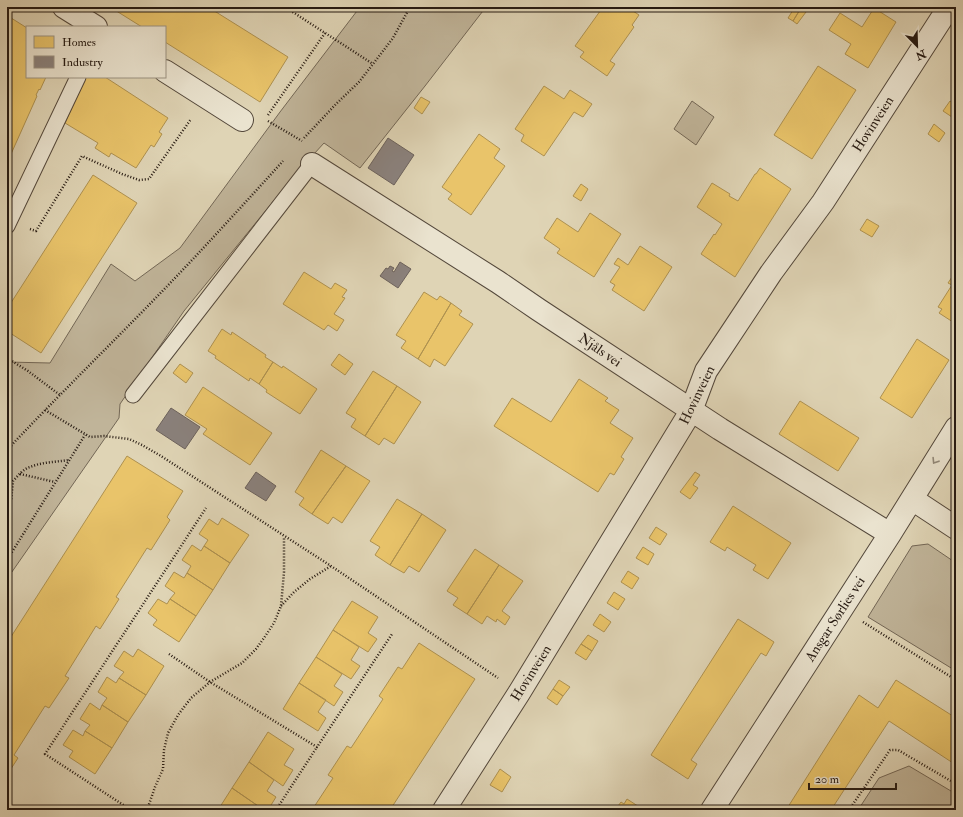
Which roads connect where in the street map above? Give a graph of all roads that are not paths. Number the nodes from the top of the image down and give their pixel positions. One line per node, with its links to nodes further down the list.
1 (64, 7): 3 (street)
2 (949, 7): 10 (street, Hovinveien)
3 (94, 26)
4 (166, 72): 6 (street)
5 (78, 78): 8 (lane)
6 (242, 120)
7 (310, 154): 9 (lane); 10 (street, Njåls vei)
8 (8, 225)
9 (133, 395)
10 (691, 411): 14 (street, Njåls vei); 15 (street, Hovinveien)
11 (956, 428): 12 (street, Ansgar Sørlies vei, one-way to 12)
12 (912, 499): 13 (street); 14 (street, Ansgar Sørlies vei)
13 (956, 528)
14 (890, 534): 16 (street, Ansgar Sørlies vei)
15 (444, 810)
16 (712, 810)

